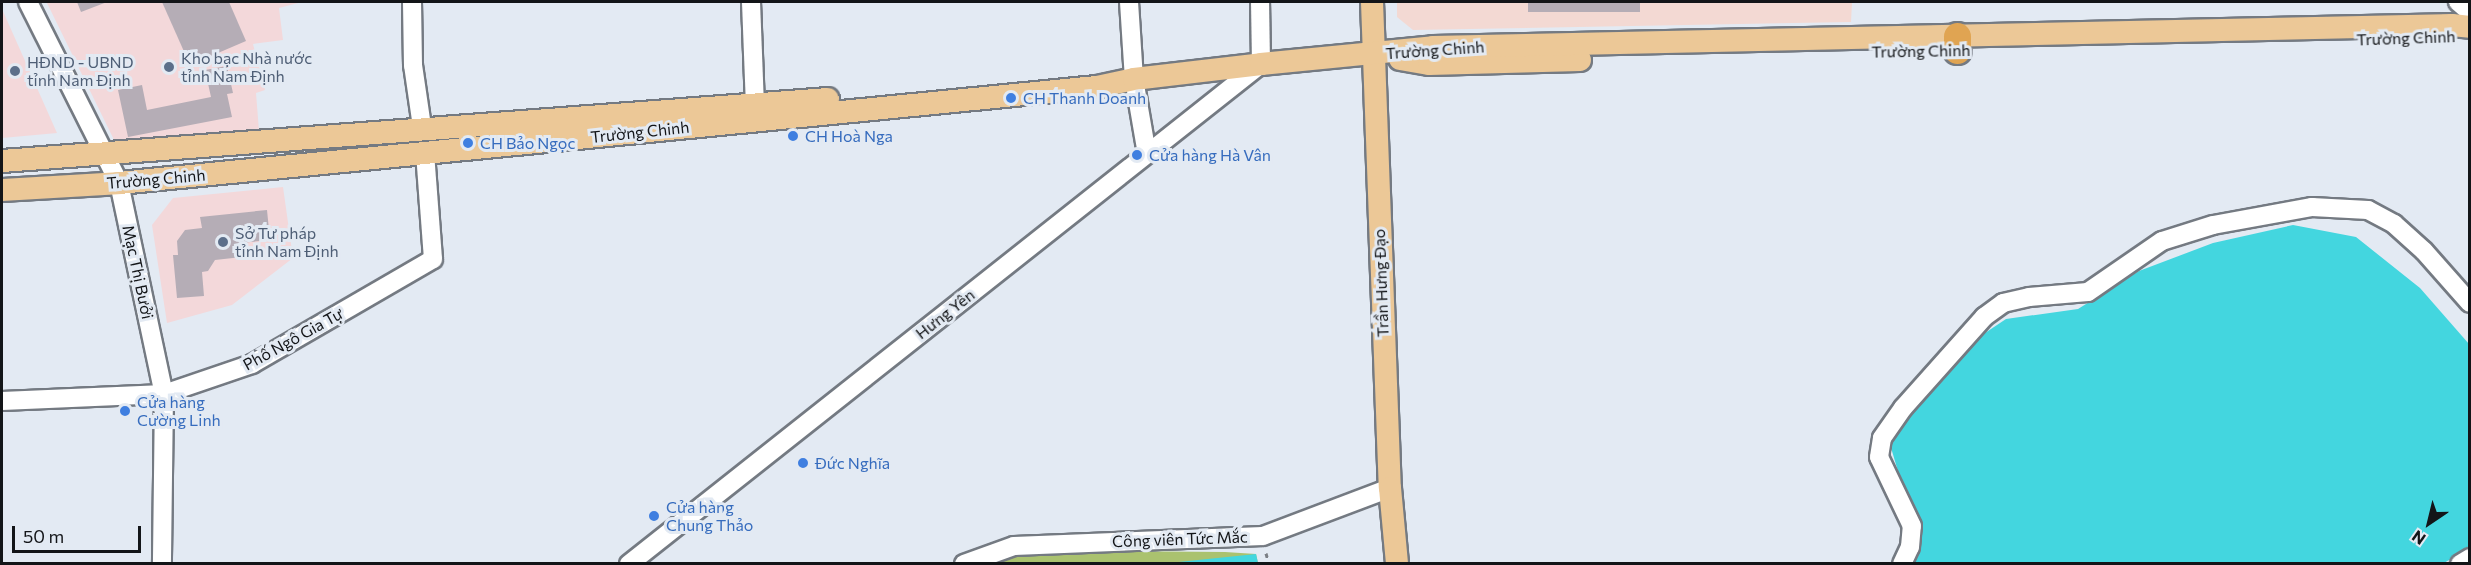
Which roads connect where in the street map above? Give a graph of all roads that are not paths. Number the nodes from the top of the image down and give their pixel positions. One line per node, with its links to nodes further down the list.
1 (28, 2): 18 (street, Mạc Thị Bưởi)
2 (412, 2): 17 (street)
3 (751, 2): 15 (street)
4 (1129, 2): 14 (street)
5 (1260, 2): 13 (street)
6 (1372, 2): 12 (main road, Trần Hưng Đạo)
7 (2458, 2): 8 (street)
8 (2469, 12)
9 (2469, 27): 11 (main road, Trường Chinh)
10 (2469, 34): 11 (main road, Trường Chinh)
11 (1957, 43): 12 (main road, Trường Chinh)
12 (1372, 55): 13 (main road, Trường Chinh); 27 (main road, Trần Hưng Đạo)
13 (1261, 64): 14 (main road, Trường Chinh); 20 (street, Hưng Yên)
14 (1134, 79): 16 (main road, Trường Chinh); 20 (street)
15 (755, 104): 16 (main road, Trường Chinh); 17 (main road, Trường Chinh)
16 (850, 104): 19 (main road, Trường Chinh)
17 (422, 127): 18 (main road, Trường Chinh); 19 (main road)
18 (102, 152): 21 (main road, Trường Chinh); 22 (street, Mạc Thị Bưởi)
19 (425, 153): 22 (main road, Trường Chinh); 25 (street, Phố Ngô Gia Tự)
20 (1146, 154): 30 (street, Hưng Yên)
21 (2, 161)
22 (119, 183): 23 (main road, Trường Chinh); 25 (street, Mạc Thị Bưởi)
23 (2, 190)
24 (2469, 303): 33 (street)
25 (164, 394): 26 (street, Phố Ngô Gia Tự); 29 (street, Mạc Thị Bưởi)
26 (2, 401)
27 (1390, 488): 31 (street, Công viên Tức Mắc); 32 (main road, Trần Hưng Đạo)
28 (2469, 558): 34 (street)
29 (162, 564)
30 (629, 564)
31 (964, 564)
32 (1397, 564)
33 (1902, 564)
34 (2460, 564)

